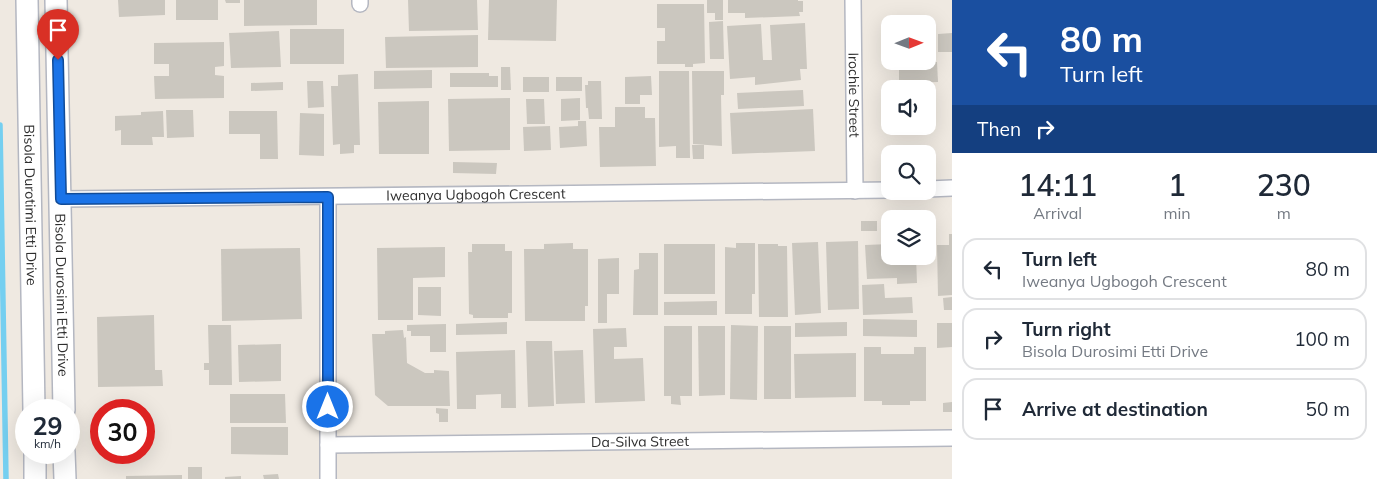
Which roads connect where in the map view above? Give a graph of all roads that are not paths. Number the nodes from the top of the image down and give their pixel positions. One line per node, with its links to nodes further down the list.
1 (27, 0): 10 (main road, Bisola Durotimi Etti Drive)
2 (56, 0): 9 (main road, Bisola Durosimi Etti Drive)
3 (853, 0): 7 (street, Irochie Street)
4 (952, 188): 5 (street)
5 (936, 189)
6 (881, 190): 7 (street, Iweanya Ugbogoh Crescent)
7 (855, 191): 8 (street, Iweanya Ugbogoh Crescent)
8 (328, 197): 9 (street, Iweanya Ugbogoh Crescent); 13 (street)
9 (61, 199): 11 (main road, Bisola Durosimi Etti Drive)
10 (34, 399)
11 (64, 399)
12 (952, 438): 13 (street, Da-Silva Street)
13 (328, 445): 18 (street)
14 (35, 464): 16 (main road)
15 (64, 464): 17 (main road)
16 (35, 479)
17 (65, 479)
18 (328, 479)

